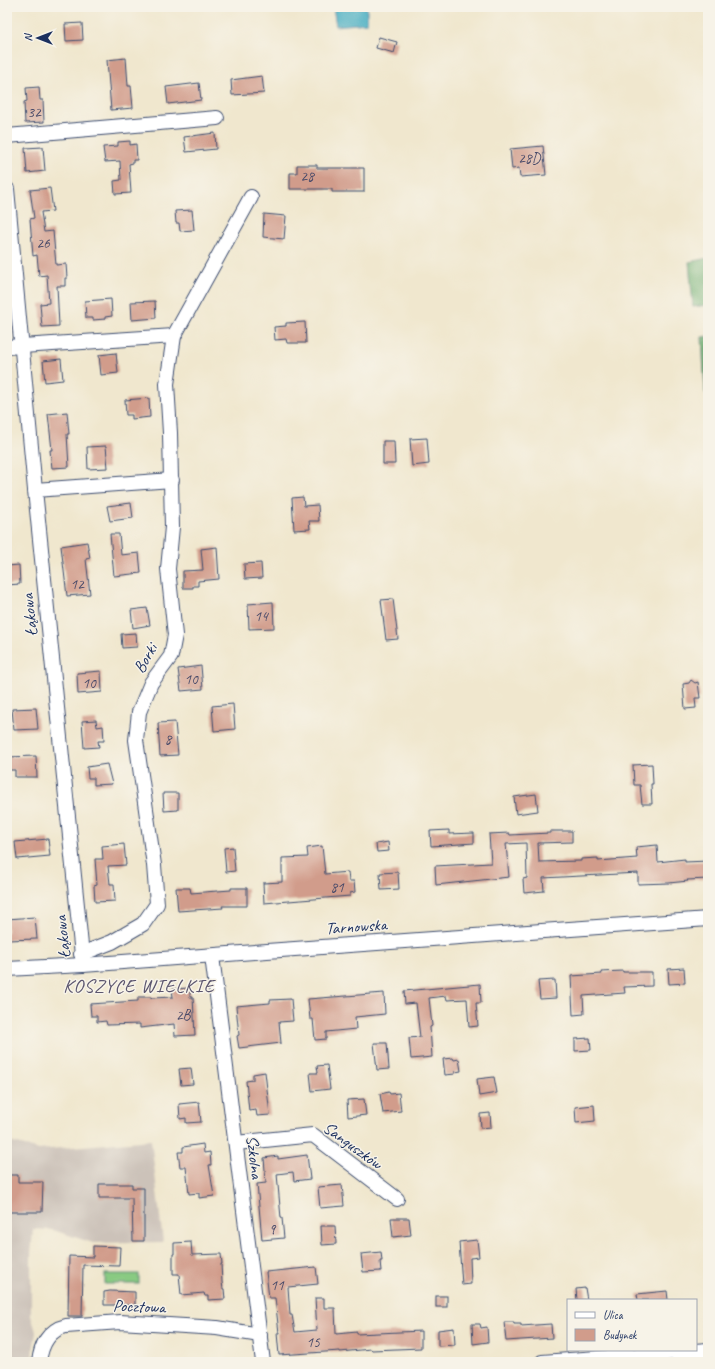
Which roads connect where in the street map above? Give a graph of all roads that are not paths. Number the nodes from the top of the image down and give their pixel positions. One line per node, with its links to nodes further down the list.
1 (217, 118): 2 (street)
2 (7, 136)
3 (7, 189): 6 (street, Łąkowa)
4 (251, 197): 5 (street)
5 (174, 336): 6 (street); 8 (street, Borki)
6 (22, 346): 7 (street); 9 (street, Łąkowa)
7 (7, 347)
8 (172, 480): 9 (street); 12 (street, Borki)
9 (35, 490): 12 (street, Łąkowa)
10 (708, 919): 11 (street, Tarnowska)
11 (212, 956): 12 (street, Tarnowska); 14 (street, Szkolna)
12 (82, 960): 13 (street, Tarnowska)
13 (7, 969)
14 (236, 1143): 15 (street, Sanguszków); 16 (street, Szkolna)
15 (397, 1199)
16 (260, 1335): 19 (street, Pocztowa); 20 (street, Szkolna)
17 (708, 1350): 18 (street)
18 (641, 1358): 21 (street)
19 (39, 1362)
20 (263, 1362)
21 (542, 1362)

